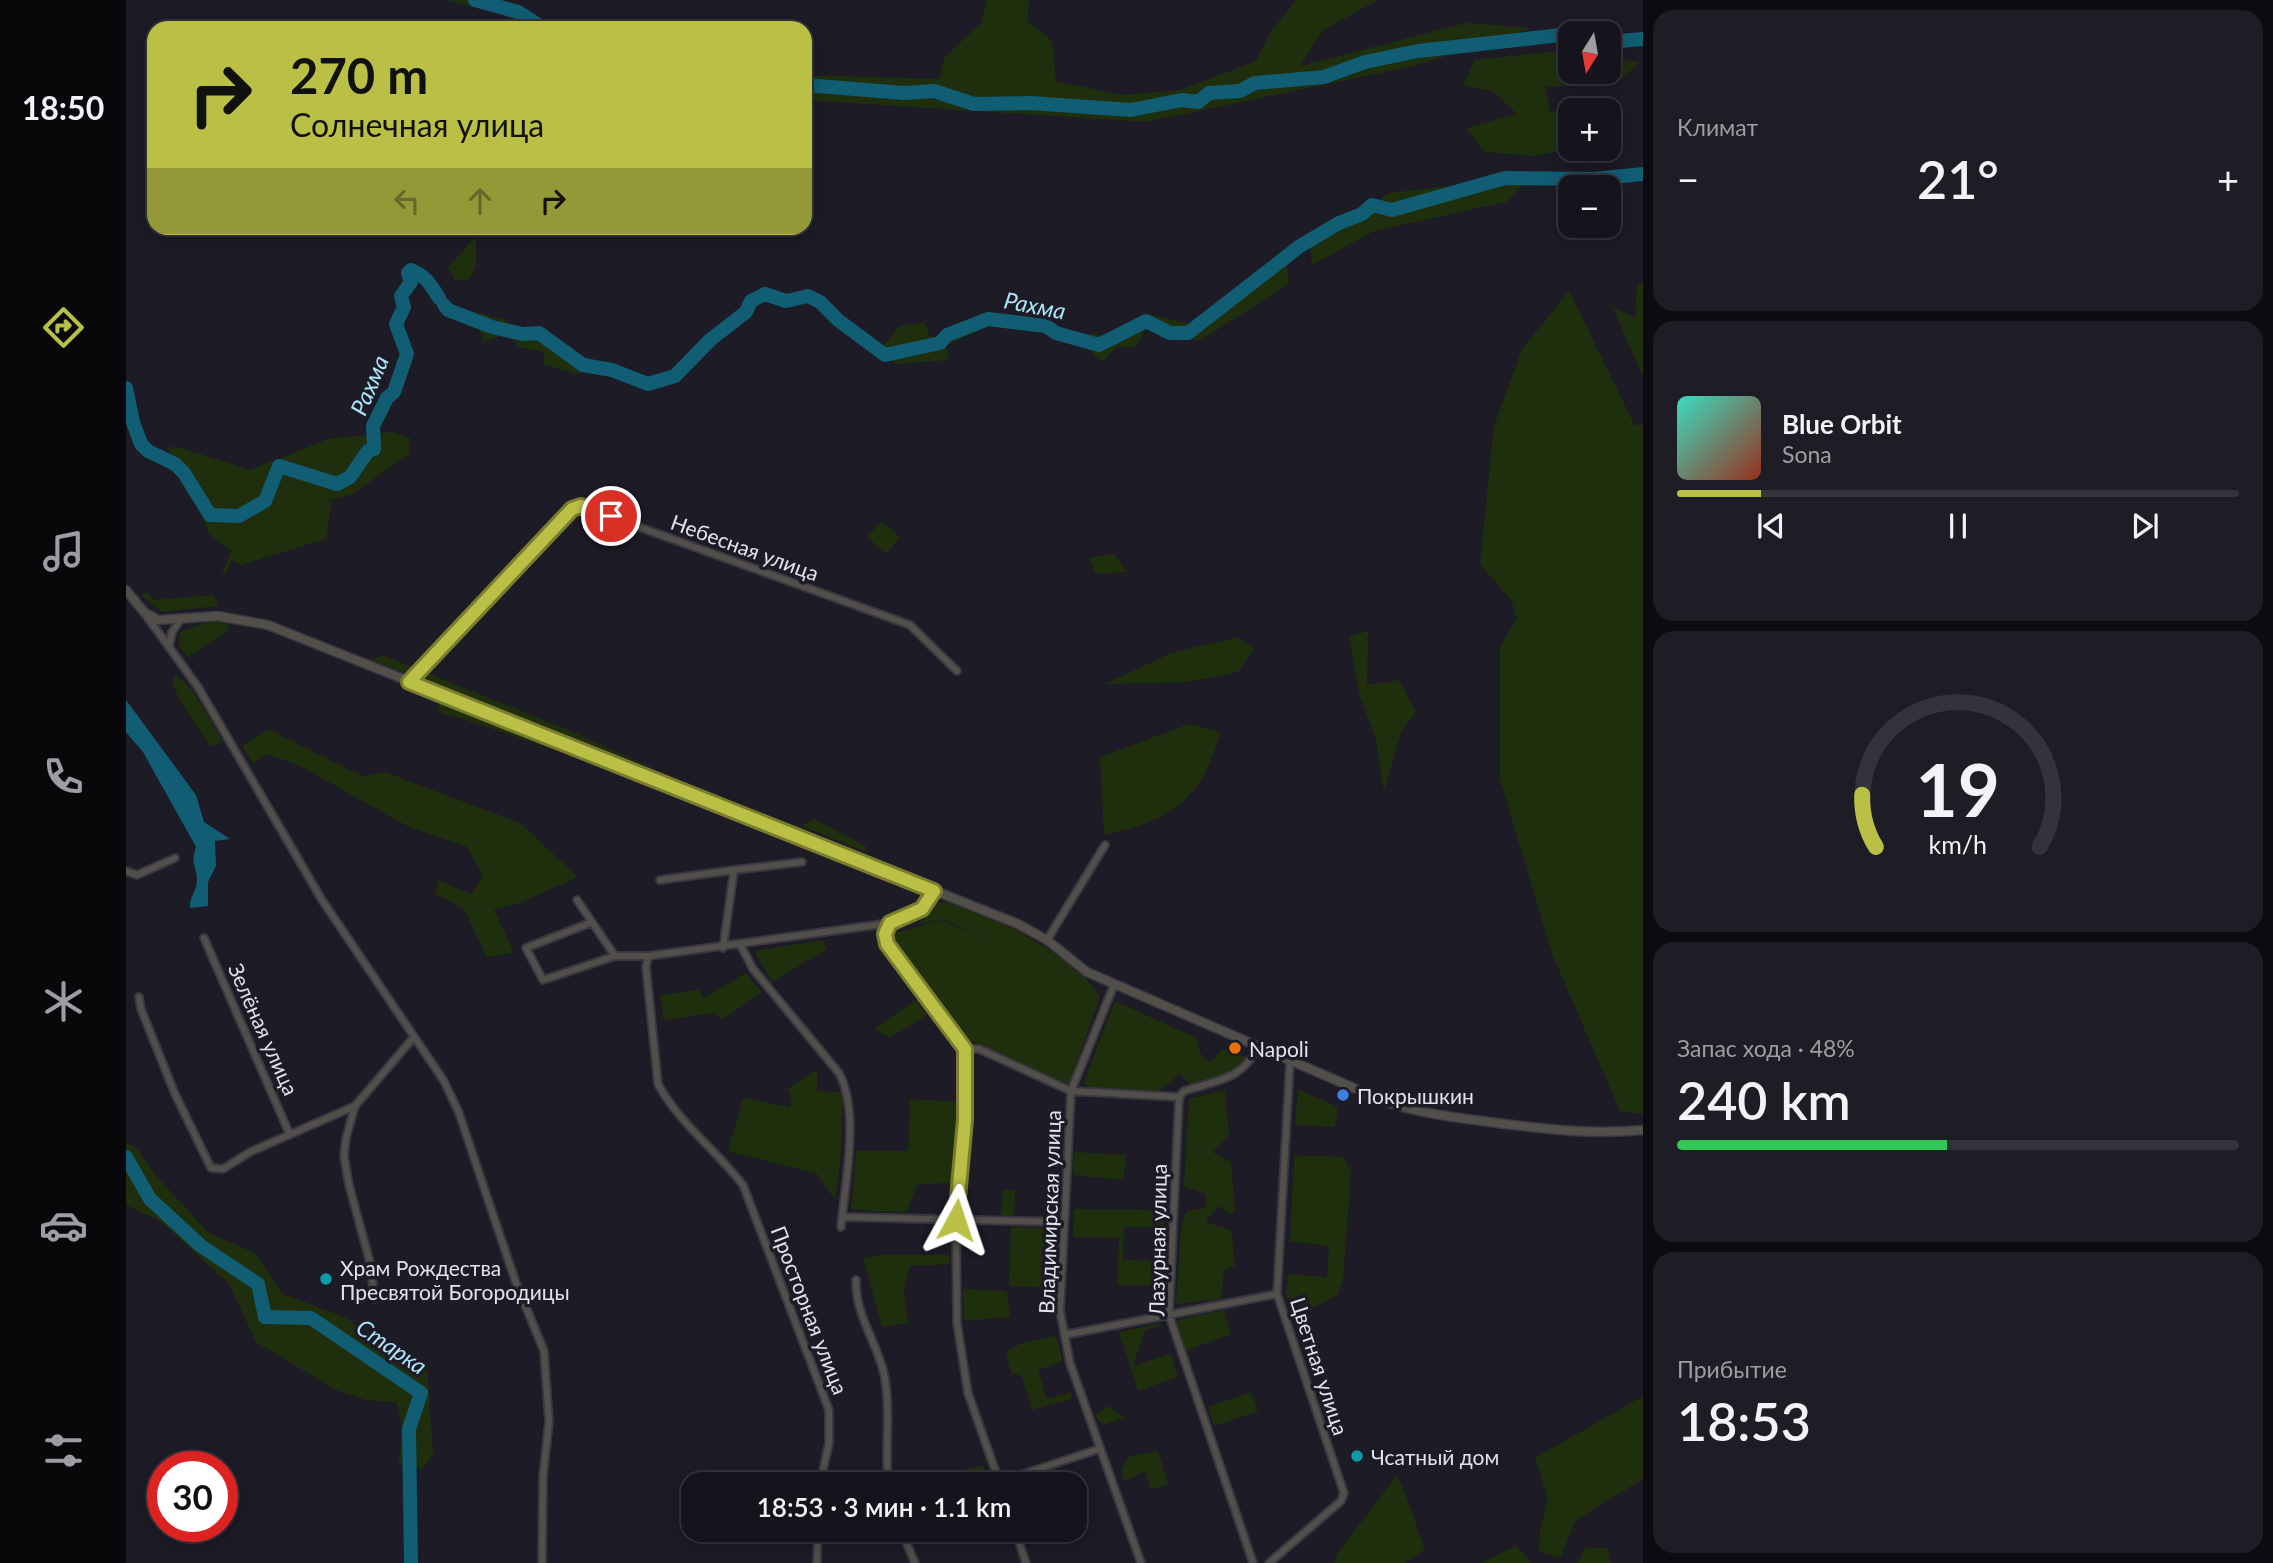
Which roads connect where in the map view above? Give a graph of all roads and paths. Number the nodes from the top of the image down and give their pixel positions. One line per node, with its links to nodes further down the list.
1 (126, 590): 2 (street)
2 (144, 612): 3 (street); 4 (street)
3 (181, 619): 4 (street); 6 (street)
4 (169, 647): 25 (street)
5 (957, 671): 6 (street, Небесная улица)
6 (409, 682): 13 (street)
7 (1105, 845): 18 (street)
8 (175, 858): 11 (street)
9 (802, 862): 10 (street)
10 (734, 870): 12 (street); 20 (street)
11 (126, 871)
12 (660, 880)
13 (934, 891): 16 (street); 18 (street)
14 (577, 900): 15 (street)
15 (592, 922): 21 (street); 21 (street)
16 (890, 923): 19 (street); 27 (street)
17 (204, 938): 33 (street, Зелёная улица)
18 (1046, 940): 23 (street)
19 (741, 946): 20 (street); 34 (street)
20 (723, 948): 22 (street)
21 (615, 956): 22 (street)
22 (648, 956): 44 (street, Просторная улица)
23 (1114, 985): 26 (street); 29 (street)
24 (139, 997): 33 (street)
25 (414, 1037): 31 (street); 51 (street)
26 (1257, 1047): 28 (street); 30 (street)
27 (965, 1049): 29 (street, Владимирская улица); 35 (street)
28 (1290, 1061): 32 (street); 39 (street, Цветная улица)
29 (1071, 1090): 30 (street); 36 (street, Владимирская улица)
30 (1179, 1097): 41 (street, Лазурная улица)
31 (355, 1106): 33 (street); 40 (street)
32 (1643, 1130)
33 (290, 1135)
34 (842, 1217): 35 (street); 37 (street)
35 (956, 1220): 36 (street); 46 (street)
36 (1064, 1222): 42 (street, Владимирская улица)
37 (841, 1227)
38 (856, 1280): 45 (street)
39 (1278, 1294): 41 (street); 57 (street, Цветная улица)
40 (374, 1298)
41 (1169, 1315): 42 (street); 56 (street, Лазурная улица)
42 (1064, 1335): 43 (street, Владимирская улица)
43 (1099, 1449): 47 (street); 55 (street, Владимирская улица)
44 (823, 1472)
45 (888, 1472)
46 (993, 1472)
47 (1030, 1472)
48 (818, 1542): 52 (street)
49 (906, 1542): 53 (street)
50 (1019, 1542): 54 (street)
51 (542, 1563)
52 (817, 1563)
53 (915, 1563)
54 (1026, 1563)
55 (1141, 1563)
56 (1253, 1563)
57 (1269, 1563)

